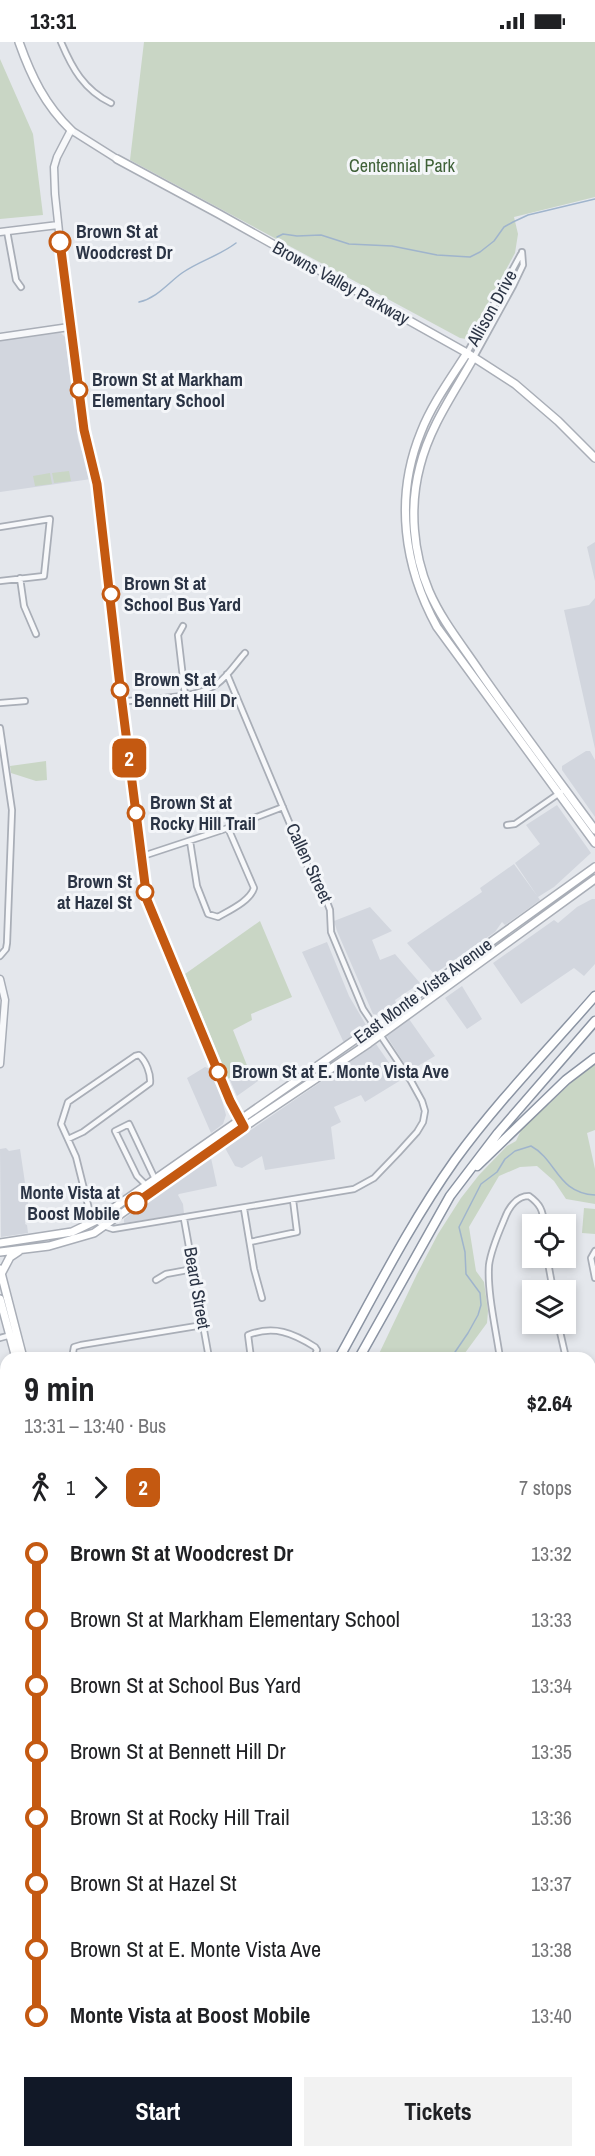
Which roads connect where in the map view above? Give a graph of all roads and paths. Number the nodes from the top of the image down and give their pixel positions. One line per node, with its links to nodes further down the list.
1 (19, 42): 4 (main road)
2 (61, 42): 3 (street)
3 (111, 103)
4 (72, 130): 5 (street, Browns Valley Parkway); 6 (street)
5 (117, 159): 11 (main road, Browns Valley Parkway)
6 (58, 225): 7 (street); 9 (street)
7 (4, 232): 8 (street)
8 (21, 287)
9 (69, 327): 10 (street); 23 (street)
10 (0, 337)
11 (467, 353): 12 (main road, Browns Valley Parkway); 12 (street, Allison Drive); 29 (main road, Allison Drive)
12 (474, 357): 13 (main road, Browns Valley Parkway); 28 (main road, Allison Drive)
13 (595, 458)
14 (0, 527): 15 (street)
15 (20, 578): 16 (street); 18 (street)
16 (0, 581)
17 (183, 626): 21 (street)
18 (36, 634)
19 (245, 653): 20 (street)
20 (227, 674): 21 (street); 30 (street, Callen Street)
21 (185, 695): 23 (street)
22 (25, 701): 24 (street)
23 (122, 702): 36 (street)
24 (0, 703)
25 (0, 728): 26 (street)
26 (7, 770): 27 (street); 39 (street)
27 (0, 771)
28 (565, 789): 29 (street); 33 (main road, Allison Drive)
29 (558, 794): 31 (street); 35 (main road, Allison Drive)
30 (283, 807): 32 (street); 43 (street, Callen Street)
31 (507, 825)
32 (228, 828): 34 (street); 34 (street)
33 (595, 830)
34 (190, 841): 36 (street)
35 (595, 843)
36 (140, 857): 47 (street)
37 (595, 867): 43 (main road, East Monte Vista Avenue)
38 (594, 880): 44 (main road, East Monte Vista Avenue)
39 (0, 956)
40 (0, 979): 46 (street)
41 (595, 996): 80 (highway)
42 (595, 1022): 51 (highway)
43 (375, 1025): 44 (street, Callen Street); 47 (main road, East Monte Vista Avenue)
44 (380, 1035): 48 (main road, East Monte Vista Avenue); 53 (street, Callen Street)
45 (595, 1058): 51 (highway)
46 (0, 1064)
47 (239, 1120): 48 (street); 50 (main road, East Monte Vista Avenue)
48 (244, 1127): 58 (main road, East Monte Vista Avenue)
49 (68, 1139): 49 (street); 57 (street)
50 (155, 1179): 52 (main road, East Monte Vista Avenue); 52 (street)
51 (461, 1181): 81 (highway)
52 (146, 1185): 57 (main road, East Monte Vista Avenue)
53 (293, 1200): 54 (street, Callen Street); 59 (street)
54 (244, 1209): 56 (street, Callen Street); 59 (street)
55 (542, 1214): 82 (street)
56 (184, 1218): 58 (street, Callen Street); 64 (street, Beard Street)
57 (95, 1221): 58 (street); 60 (main road, East Monte Vista Avenue)
58 (104, 1226): 61 (main road, East Monte Vista Avenue)
59 (250, 1242): 68 (street)
60 (0, 1243)
61 (22, 1249): 63 (main road, East Monte Vista Avenue); 65 (main road)
62 (595, 1251): 66 (street)
63 (0, 1252)
64 (193, 1269): 67 (street); 70 (street, Beard Street)
65 (0, 1271): 71 (main road)
66 (595, 1278)
67 (156, 1280)
68 (262, 1298)
69 (0, 1299): 71 (main road)
70 (203, 1324): 76 (street); 77 (street, Beard Street)
71 (14, 1334): 73 (street); 74 (main road); 75 (main road)
72 (561, 1334): 83 (street)
73 (0, 1338)
74 (16, 1352)
75 (21, 1352)
76 (73, 1352)
77 (208, 1352)
78 (250, 1352): 79 (street)
79 (316, 1352)
80 (342, 1352)
81 (362, 1352)
82 (499, 1352)
83 (565, 1352)

